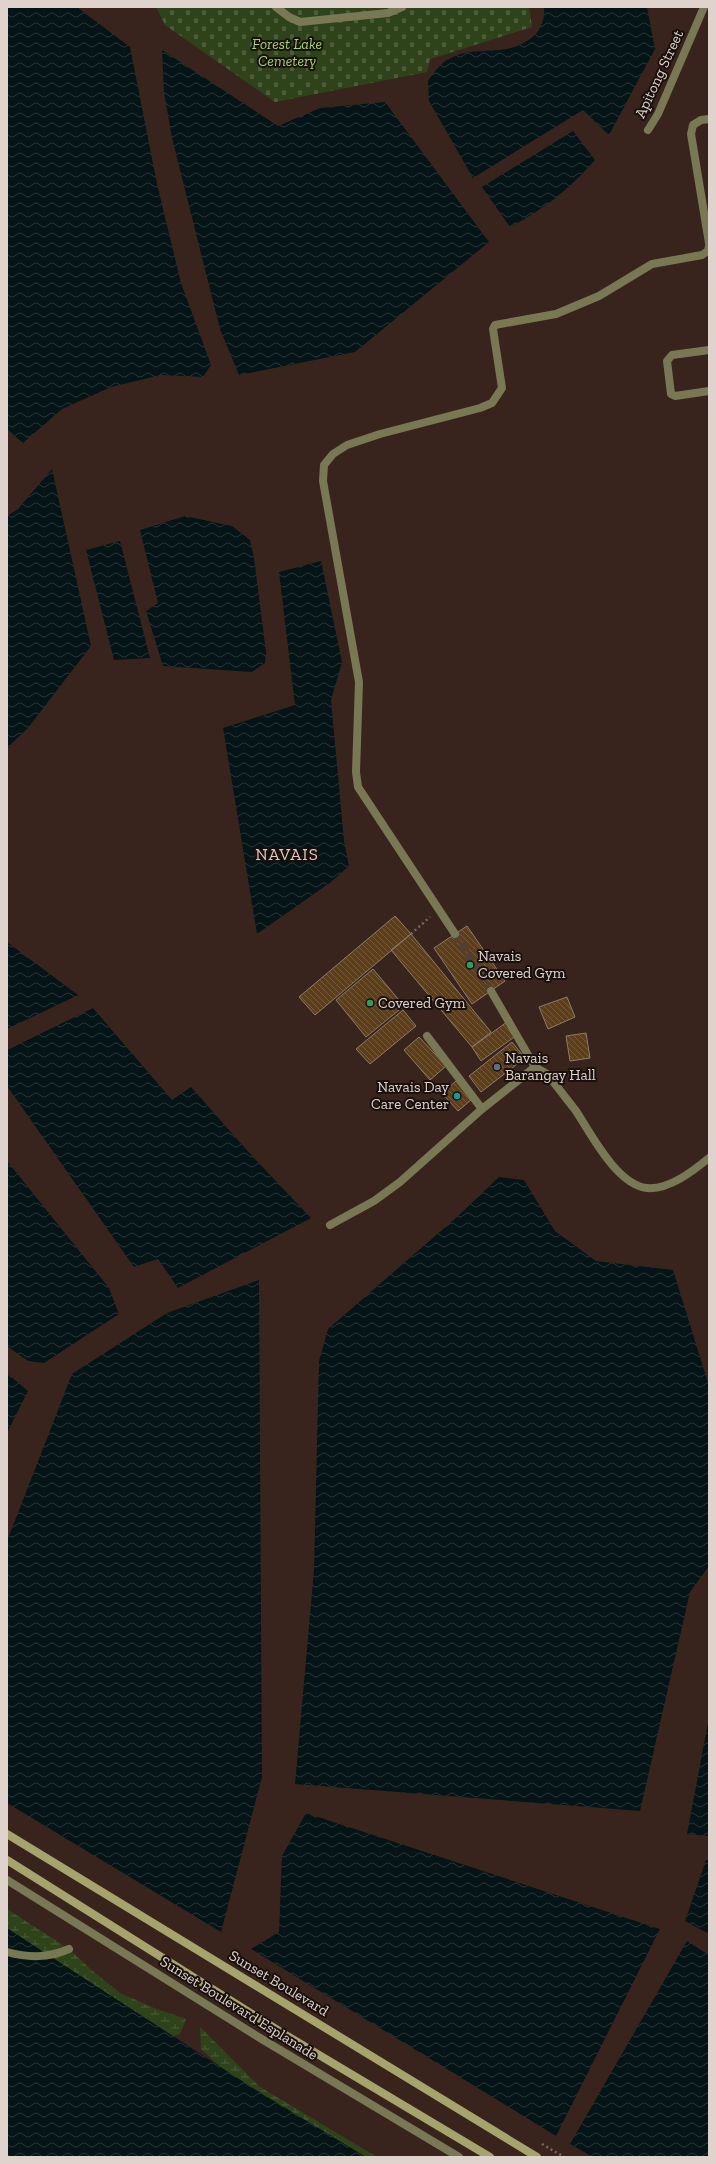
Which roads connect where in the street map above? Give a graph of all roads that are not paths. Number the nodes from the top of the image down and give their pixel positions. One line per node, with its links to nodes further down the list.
1 (276, 7): 4 (street)
2 (402, 7): 4 (street)
3 (704, 7): 6 (street, Apitong Street)
4 (366, 11)
5 (709, 119): 7 (street)
6 (648, 130)
7 (709, 244): 10 (street)
8 (709, 350): 9 (street)
9 (709, 391)
10 (455, 934)
11 (491, 991): 13 (street)
12 (426, 1036): 14 (street)
13 (535, 1067): 14 (street); 15 (street)
14 (482, 1109): 16 (street)
15 (709, 1158)
16 (330, 1225)
17 (7, 1834): 24 (main road, Sunset Boulevard)
18 (7, 1860): 23 (main road)
19 (7, 1880): 22 (street, Sunset Boulevard Esplanade)
20 (69, 1949): 21 (street)
21 (7, 1952)
22 (459, 2157)
23 (490, 2157)
24 (537, 2157)

